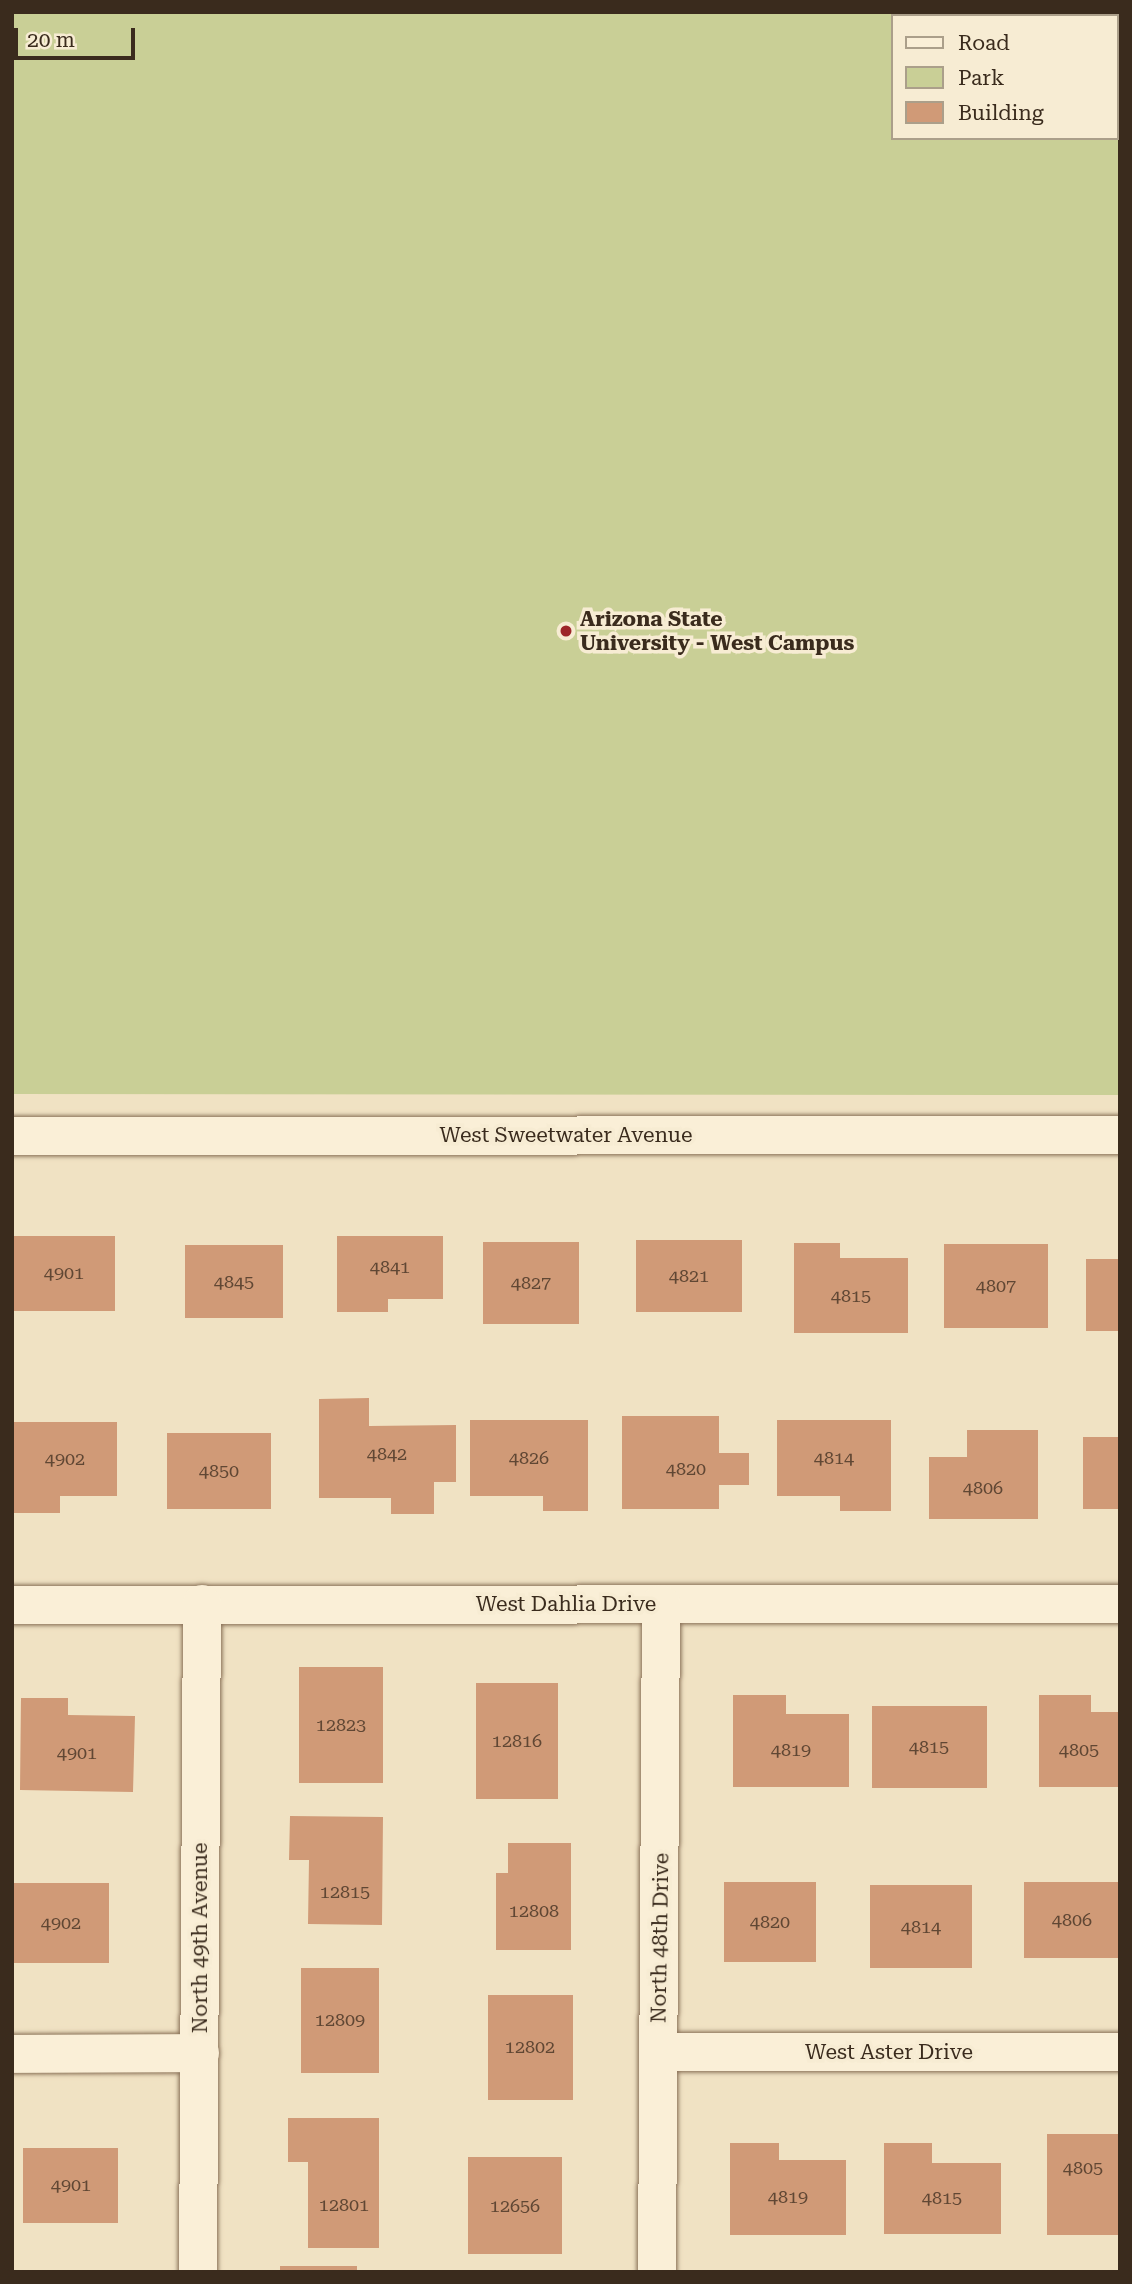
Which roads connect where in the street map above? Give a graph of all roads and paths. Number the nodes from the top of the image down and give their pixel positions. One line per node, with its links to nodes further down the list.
1 (1120, 1135): 2 (street, West Sweetwater Avenue)
2 (12, 1136)
3 (202, 1604): 4 (street, West Dahlia Drive); 6 (street, West Dahlia Drive); 10 (street, North 49th Avenue)
4 (661, 1604): 5 (street, West Dahlia Drive); 7 (street, North 48th Drive)
5 (1120, 1604)
6 (12, 1605)
7 (659, 2052): 8 (street, West Aster Drive); 12 (street, North 48th Drive)
8 (1120, 2052)
9 (12, 2053): 10 (street)
10 (200, 2053): 11 (street, North 49th Avenue)
11 (198, 2272)
12 (657, 2272)

